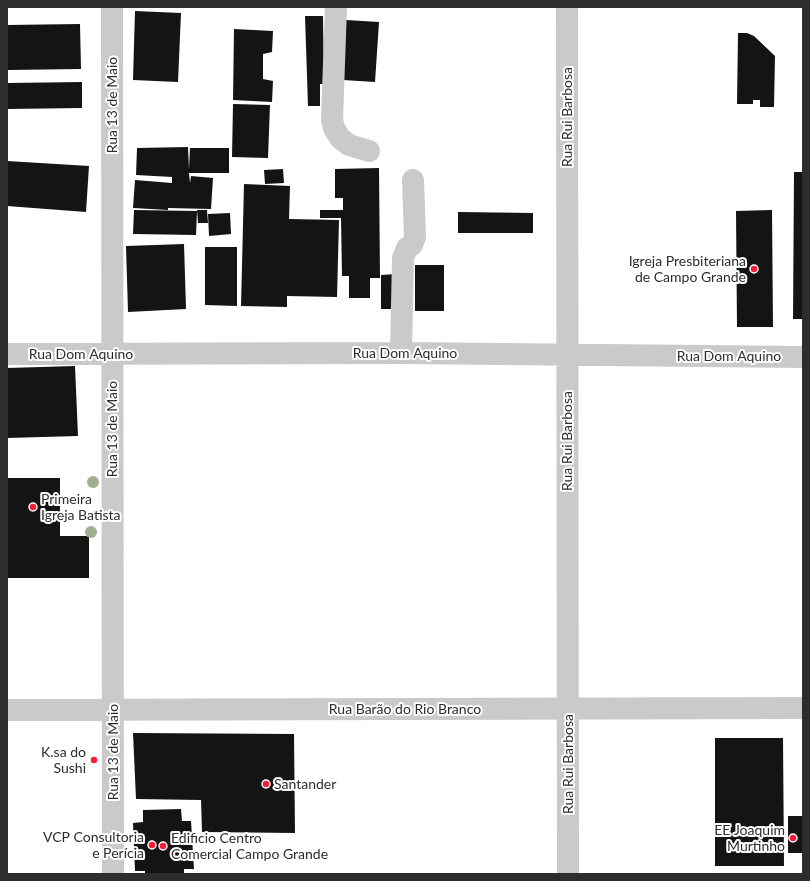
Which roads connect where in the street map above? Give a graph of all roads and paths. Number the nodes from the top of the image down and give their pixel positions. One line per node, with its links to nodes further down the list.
1 (112, 7): 8 (street, Rua 13 de Maio)
2 (336, 7): 4 (street)
3 (567, 7): 9 (street, Rua Rui Barbosa)
4 (369, 151)
5 (412, 180): 6 (street)
6 (401, 353): 8 (street, Rua Dom Aquino); 9 (street, Rua Dom Aquino)
7 (7, 354): 8 (street, Rua Dom Aquino)
8 (112, 354): 12 (street, Rua 13 de Maio)
9 (567, 355): 10 (street, Rua Dom Aquino); 13 (street, Rua Rui Barbosa)
10 (803, 356)
11 (803, 708): 13 (street, Rua Barão do Rio Branco)
12 (113, 709): 13 (street, Rua Barão do Rio Branco); 14 (street, Rua Barão do Rio Branco); 15 (street, Rua 13 de Maio)
13 (568, 709): 16 (street, Rua Rui Barbosa)
14 (7, 710)
15 (113, 874)
16 (568, 874)

